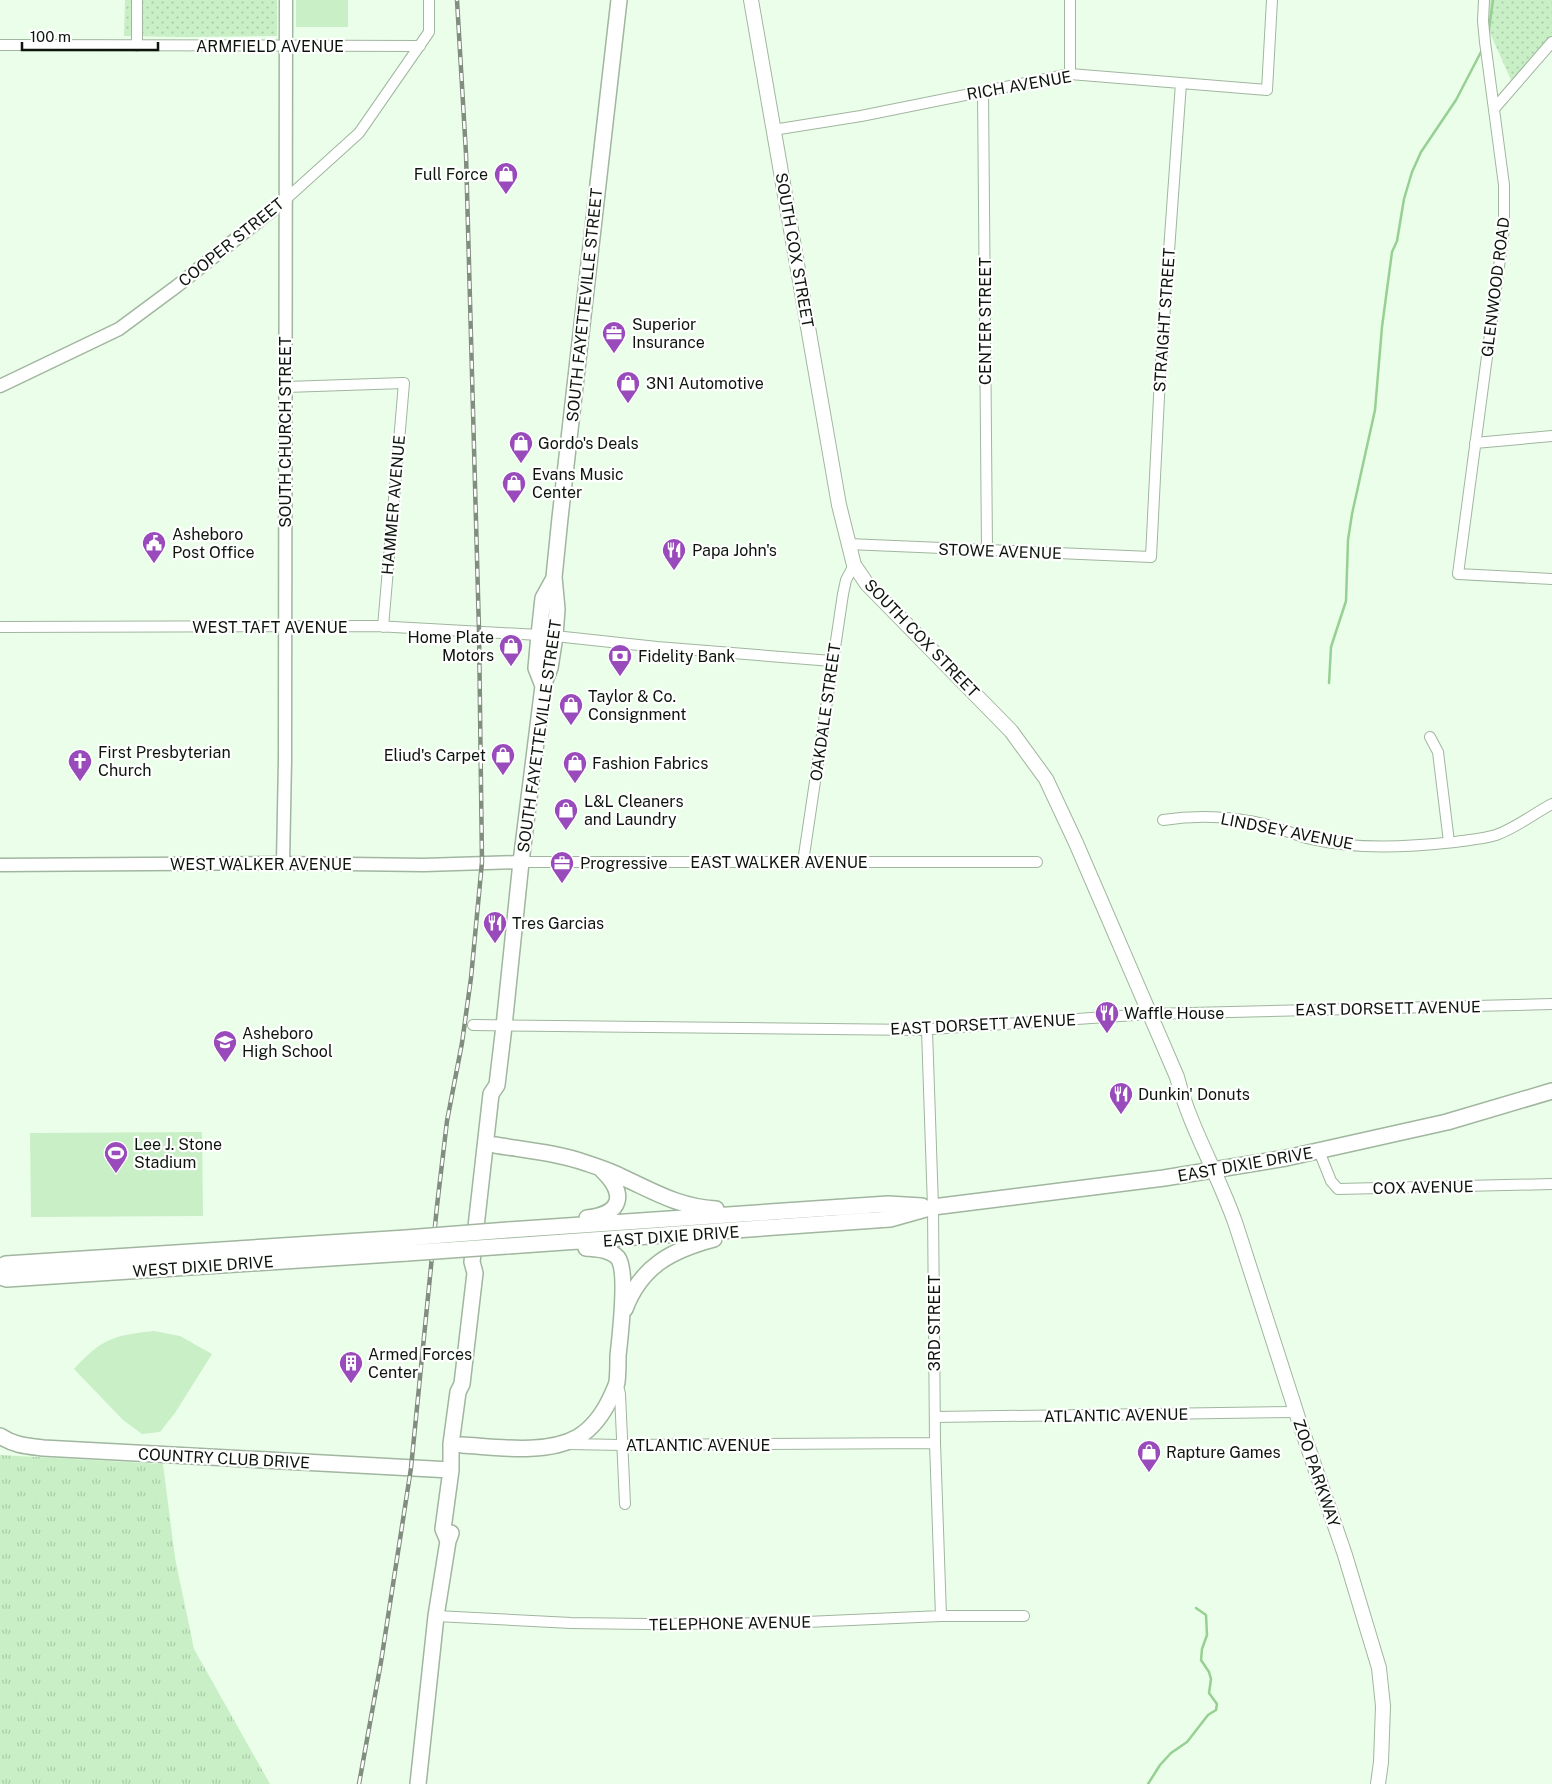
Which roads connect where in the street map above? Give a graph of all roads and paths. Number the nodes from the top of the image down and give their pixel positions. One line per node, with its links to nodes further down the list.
1 (137, 0): 11 (street)
2 (286, 0): 12 (street, SOUTH CHURCH STREET)
3 (429, 0): 13 (street)
4 (619, 0): 29 (main road, SOUTH FAYETTEVILLE STREET)
5 (751, 0): 18 (main road, SOUTH COX STREET)
6 (1070, 0): 14 (street)
7 (1272, 0): 15 (street, RICH AVENUE)
8 (1484, 0): 17 (street, GLENWOOD ROAD)
9 (1552, 42): 17 (street)
10 (0, 45): 11 (street, ARMFIELD AVENUE)
11 (137, 46): 12 (street, ARMFIELD AVENUE)
12 (286, 46): 13 (street, ARMFIELD AVENUE); 19 (street, SOUTH CHURCH STREET)
13 (420, 46): 19 (street, COOPER STREET)
14 (1070, 74): 15 (street, RICH AVENUE); 16 (street, RICH AVENUE)
15 (1181, 83): 26 (street, STRAIGHT STREET)
16 (983, 91): 18 (street, RICH AVENUE); 25 (street, CENTER STREET)
17 (1494, 109): 23 (street, GLENWOOD ROAD)
18 (774, 130): 24 (main road, SOUTH COX STREET)
19 (286, 199): 20 (street, COOPER STREET); 21 (street, SOUTH CHURCH STREET)
20 (0, 386)
21 (286, 387): 30 (street, SOUTH CHURCH STREET); 32 (street, HAMMER AVENUE)
22 (1552, 436): 23 (street)
23 (1475, 443): 28 (street, GLENWOOD ROAD)
24 (848, 544): 25 (street, STOWE AVENUE); 27 (main road, SOUTH COX STREET)
25 (987, 550): 26 (street, STOWE AVENUE)
26 (1152, 558)
27 (854, 564): 35 (street, OAKDALE STREET); 47 (main road, SOUTH COX STREET)
28 (1552, 579)
29 (551, 583): 33 (main road); 34 (main road, SOUTH FAYETTEVILLE STREET)
30 (285, 626): 31 (street, WEST TAFT AVENUE); 32 (street, WEST TAFT AVENUE); 44 (street, SOUTH CHURCH STREET)
31 (0, 627)
32 (382, 627): 33 (street, WEST TAFT AVENUE)
33 (539, 635): 36 (main road)
34 (555, 636): 35 (street); 36 (main road, SOUTH FAYETTEVILLE STREET)
35 (832, 661): 42 (street, OAKDALE STREET)
36 (545, 680): 41 (main road, SOUTH FAYETTEVILLE STREET)
37 (1430, 737): 40 (street)
38 (1552, 804): 40 (street, LINDSEY AVENUE)
39 (1163, 820): 40 (street, LINDSEY AVENUE)
40 (1448, 842)
41 (521, 862): 42 (street, EAST WALKER AVENUE); 44 (street, WEST WALKER AVENUE); 49 (main road, SOUTH FAYETTEVILLE STREET)
42 (803, 862): 43 (street, EAST WALKER AVENUE)
43 (1037, 862)
44 (283, 863): 45 (street, WEST WALKER AVENUE)
45 (0, 865)
46 (1552, 1004): 47 (street, EAST DORSETT AVENUE)
47 (1149, 1014): 50 (street, EAST DORSETT AVENUE); 56 (main road, SOUTH COX STREET)
48 (473, 1025): 49 (street, EAST DORSETT AVENUE)
49 (504, 1026): 50 (street, EAST DORSETT AVENUE); 51 (main road, SOUTH FAYETTEVILLE STREET)
50 (927, 1030): 58 (street, 3RD STREET)
51 (497, 1085): 53 (main road, SOUTH FAYETTEVILLE STREET); 66 (main road, SOUTH FAYETTEVILLE STREET)
52 (1552, 1091): 54 (main road, EAST DIXIE DRIVE)
53 (495, 1144): 55 (main road); 66 (main road, SOUTH FAYETTEVILLE STREET)
54 (1319, 1151): 56 (main road, EAST DIXIE DRIVE); 57 (street, COX AVENUE)
55 (601, 1169): 59 (main road); 60 (main road)
56 (1214, 1169): 58 (main road, EAST DIXIE DRIVE); 71 (main road, ZOO PARKWAY)
57 (1552, 1184)
58 (933, 1207): 59 (main road, EAST DIXIE DRIVE); 61 (main road, EAST DIXIE DRIVE); 72 (street, 3RD STREET)
59 (742, 1215): 60 (main road, EAST DIXIE DRIVE)
60 (560, 1228): 62 (main road, EAST DIXIE DRIVE, bridge)
61 (752, 1230): 63 (main road, EAST DIXIE DRIVE); 68 (main road)
62 (406, 1238): 65 (main road, WEST DIXIE DRIVE)
63 (549, 1244): 64 (main road, EAST DIXIE DRIVE, bridge); 68 (main road)
64 (407, 1253): 67 (main road, WEST DIXIE DRIVE)
65 (0, 1266)
66 (475, 1273): 70 (main road, SOUTH FAYETTEVILLE STREET)
67 (0, 1277)
68 (622, 1316): 69 (main road)
69 (617, 1382): 75 (main road); 77 (street)
70 (462, 1384): 76 (main road, SOUTH FAYETTEVILLE STREET); 78 (main road, SOUTH FAYETTEVILLE STREET)
71 (1296, 1412): 72 (street, ATLANTIC AVENUE); 85 (main road, ZOO PARKWAY)
72 (935, 1417): 74 (street, 3RD STREET)
73 (0, 1436): 78 (main road, COUNTRY CLUB DRIVE)
74 (935, 1443): 77 (street, ATLANTIC AVENUE); 82 (street, 3RD STREET)
75 (562, 1444): 76 (main road, ATLANTIC AVENUE); 77 (street, ATLANTIC AVENUE)
76 (462, 1445): 80 (main road, SOUTH FAYETTEVILLE STREET)
77 (622, 1445): 79 (street)
78 (451, 1470): 80 (main road, SOUTH FAYETTEVILLE STREET)
79 (625, 1504)
80 (448, 1541): 81 (main road, SOUTH FAYETTEVILLE STREET)
81 (436, 1616): 82 (street, TELEPHONE AVENUE); 84 (main road, SOUTH FAYETTEVILLE STREET)
82 (941, 1616): 83 (street, TELEPHONE AVENUE)
83 (1024, 1616)
84 (418, 1784)
85 (1378, 1784)

